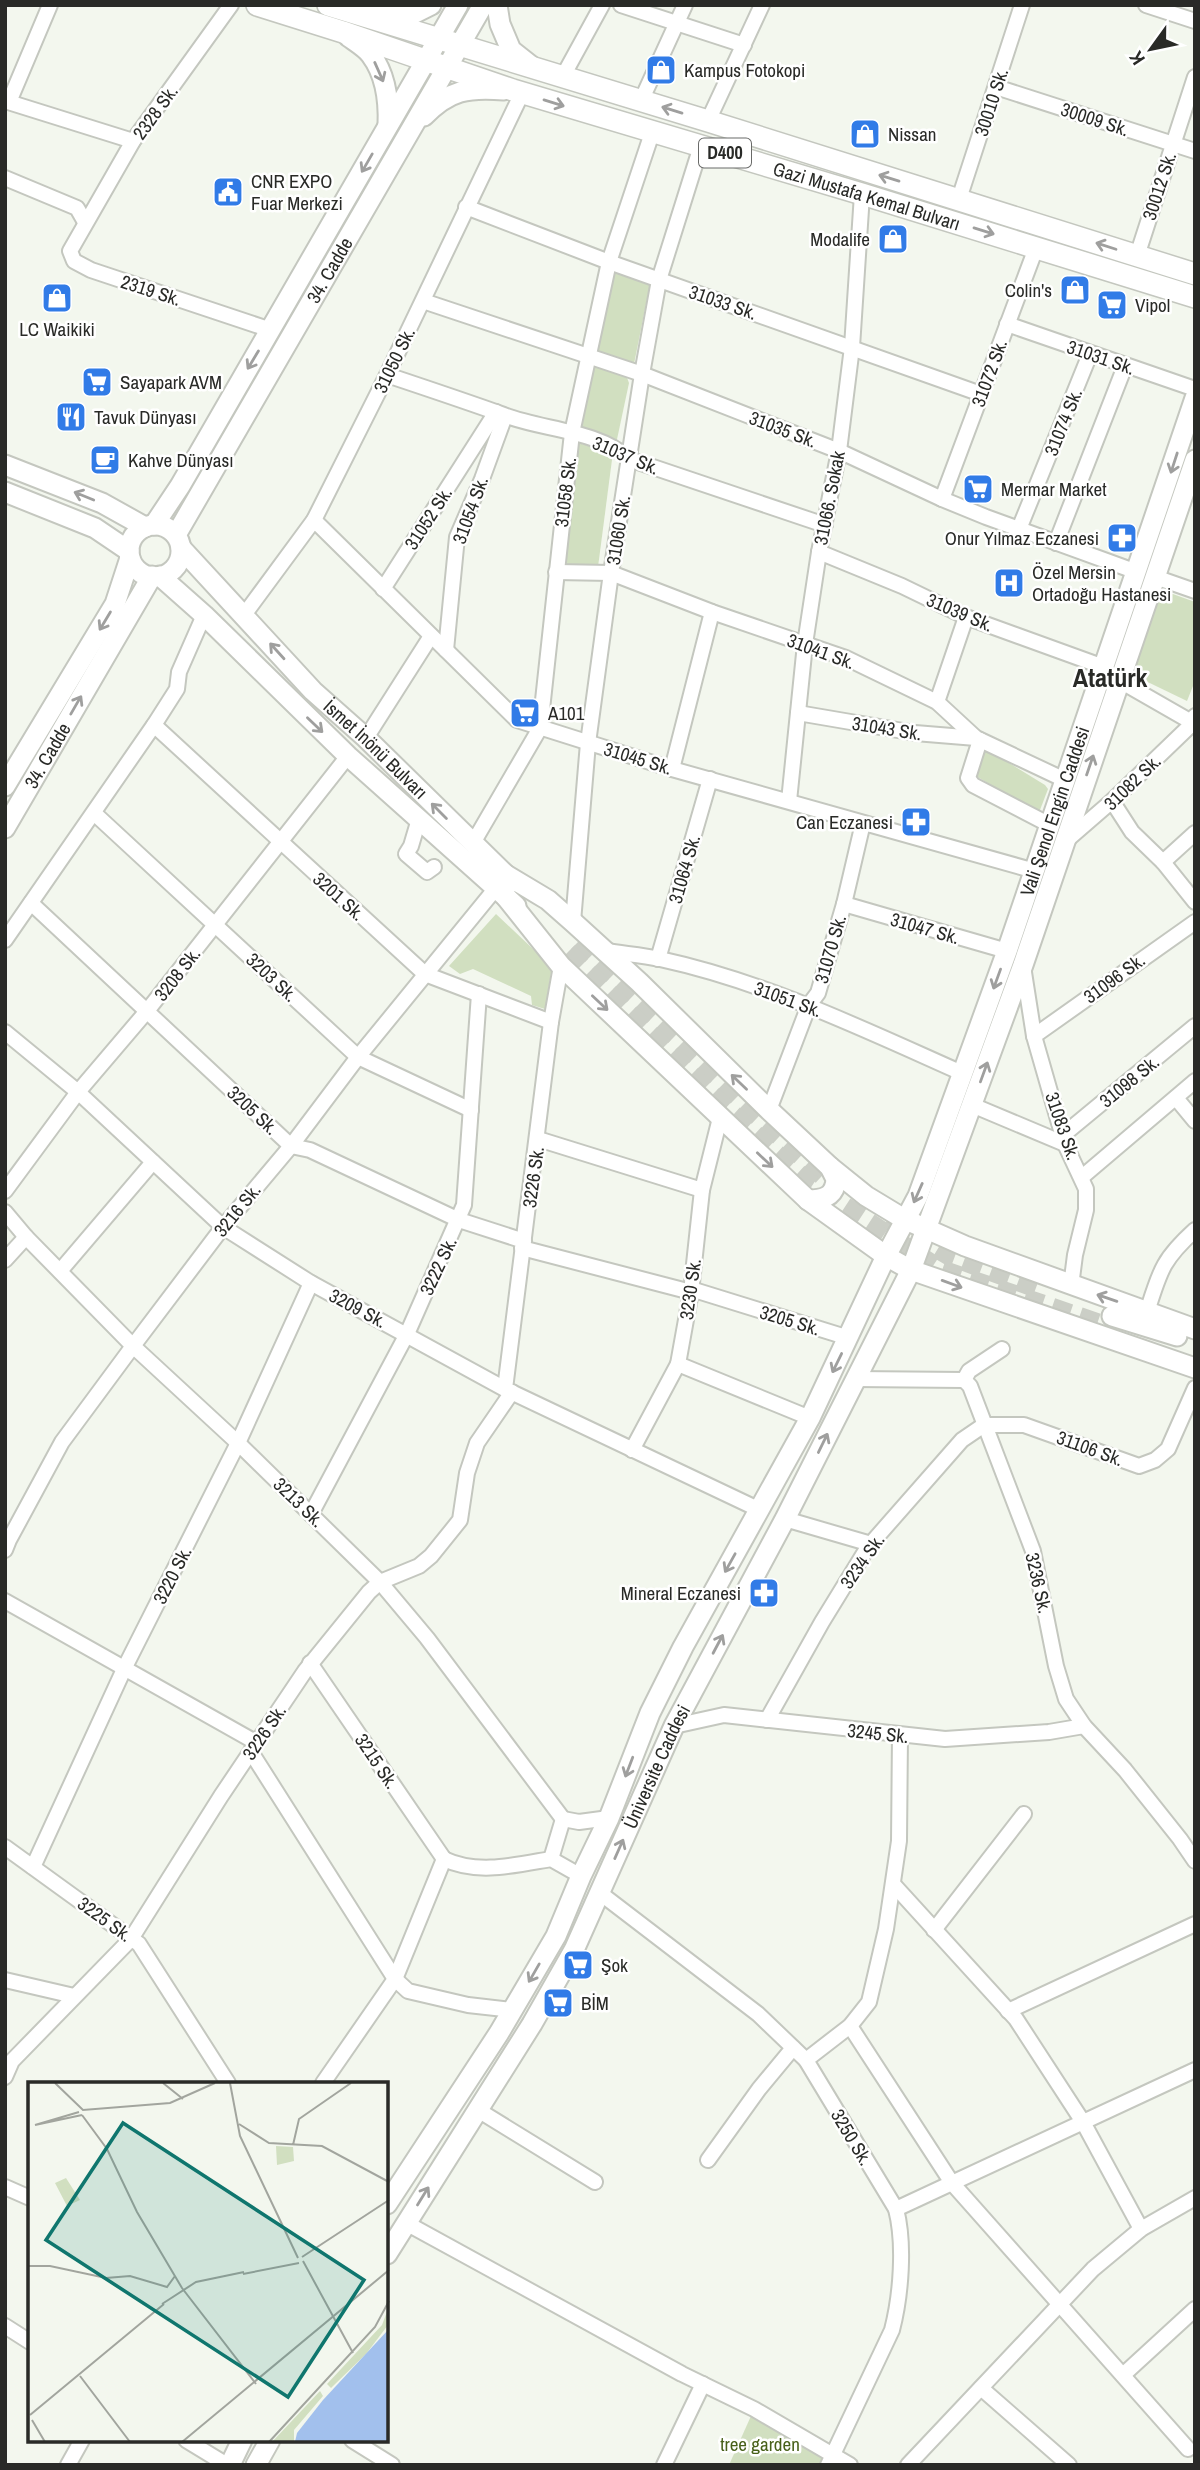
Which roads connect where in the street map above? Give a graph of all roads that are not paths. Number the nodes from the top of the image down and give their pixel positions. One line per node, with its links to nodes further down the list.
1 (50, 5): 27 (street)
2 (231, 5): 32 (street, 2328 Sk.)
3 (257, 5): 18 (highway, Gazi Mustafa Kemal Bulvarı / D400)
4 (328, 5): 15 (highway, Gazi Mustafa Kemal Bulvarı / D400)
5 (431, 5): 15 (main road)
6 (458, 5): 19 (main road, 34. Cadde)
7 (482, 5): 19 (main road, 34. Cadde)
8 (497, 5): 22 (main road)
9 (602, 5): 24 (street)
10 (621, 5): 17 (street)
11 (685, 5): 17 (street)
12 (762, 5): 20 (street)
13 (1022, 5): 25 (street, 30010 Sk.)
14 (1146, 5): 16 (street)
15 (370, 12): 19 (highway, Gazi Mustafa Kemal Bulvarı / D400)
16 (1195, 21)
17 (676, 22): 20 (street); 28 (street)
18 (343, 32): 21 (highway, Gazi Mustafa Kemal Bulvarı / D400); 30 (main road, one-way to 30)
19 (448, 43): 21 (main road, 34. Cadde); 22 (highway, Gazi Mustafa Kemal Bulvarı / D400)
20 (744, 45): 29 (street)
21 (436, 64): 26 (highway, Gazi Mustafa Kemal Bulvarı / D400); 30 (main road, 34. Cadde)
22 (536, 70): 24 (highway, Gazi Mustafa Kemal Bulvarı / D400)
23 (1195, 77): 33 (street, 30012 Sk.)
24 (562, 78): 28 (highway, Gazi Mustafa Kemal Bulvarı / D400)
25 (996, 87): 33 (street, 30009 Sk.); 38 (street, 30010 Sk.)
26 (517, 92): 30 (main road); 31 (highway, Gazi Mustafa Kemal Bulvarı / D400, one-way to 31); 39 (street, 31050 Sk.)
27 (7, 101): 32 (street)
28 (641, 101): 29 (highway, Gazi Mustafa Kemal Bulvarı / D400, one-way to 28)
29 (708, 121): 38 (highway, Gazi Mustafa Kemal Bulvarı / D400, one-way to 29)
30 (396, 132): 49 (main road, 34. Cadde, one-way to 49); 71 (main road, 34. Cadde)
31 (652, 133): 34 (highway, Gazi Mustafa Kemal Bulvarı / D400); 43 (street, 31058 Sk.)
32 (133, 141): 40 (street, 2328 Sk.)
33 (1173, 144): 35 (street, 30009 Sk.); 42 (street, 30012 Sk.)
34 (701, 146): 37 (highway, Gazi Mustafa Kemal Bulvarı / D400); 45 (street, 31060 Sk.)
35 (1195, 151)
36 (5, 178): 40 (street)
37 (862, 194): 41 (highway, Gazi Mustafa Kemal Bulvarı / D400, one-way to 41); 50 (street, 31066. Sokak)
38 (960, 200): 42 (highway, Gazi Mustafa Kemal Bulvarı / D400, one-way to 38)
39 (466, 206): 43 (street, 31033 Sk.); 47 (street, 31050 Sk.)
40 (85, 222): 49 (street, 2319 Sk.)
41 (1036, 248): 46 (highway, Gazi Mustafa Kemal Bulvarı / D400); 48 (street, 31072 Sk.)
42 (1137, 256): 44 (highway, Gazi Mustafa Kemal Bulvarı / D400)
43 (609, 262): 45 (street, 31033 Sk.); 52 (street, 31058 Sk.)
44 (1195, 274)
45 (659, 280): 50 (street, 31033 Sk.); 54 (street, 31060 Sk.)
46 (1195, 297)
47 (423, 301): 52 (street, 31035 Sk.); 55 (street, 31050 Sk.)
48 (1007, 324): 51 (street, 31031 Sk.); 57 (street, 31072 Sk.)
49 (271, 330): 69 (main road, 34. Cadde, one-way to 69)
50 (852, 347): 57 (street, 31033 Sk.); 61 (street, 31066. Sokak)
51 (1090, 354): 53 (street, 31031 Sk.); 70 (street, 31074 Sk.)
52 (588, 356): 54 (street, 31035 Sk.); 60 (street, 31058 Sk.)
53 (1125, 366): 56 (street, 31031 Sk.); 72 (street)
54 (642, 374): 61 (street, 31035 Sk.); 62 (street, 31060 Sk.)
55 (387, 376): 59 (street, 31037 Sk.); 67 (street, 31050 Sk.)
56 (1195, 389)
57 (981, 394): 66 (street, 31072 Sk.)
58 (1195, 398): 77 (main road, Vali Şenol Engin Caddesi, one-way to 77)
59 (501, 414): 60 (street, 31037 Sk.); 79 (street, 31052 Sk.); 89 (street, 31054 Sk.)
60 (572, 433): 62 (street, 31037 Sk.); 75 (street, 31058 Sk.)
61 (839, 451): 66 (street, 31035 Sk.); 68 (street, 31066. Sokak)
62 (629, 459): 68 (street, 31037 Sk.); 76 (street, 31060 Sk.)
63 (1195, 460): 77 (main road, Vali Şenol Engin Caddesi)
64 (5, 464): 69 (main road, one-way to 64)
65 (5, 492): 74 (main road)
66 (942, 499): 70 (street, 31035 Sk.)
67 (314, 520): 79 (street, 31045 Sk.); 84 (street, 31050 Sk.)
68 (825, 525): 73 (street, 31066. Sokak)
69 (149, 526): 71 (main road); 74 (main road)
70 (1019, 529): 72 (street, 31035 Sk.)
71 (178, 541): 78 (main road); 84 (main road, İsmet İnönü Bulvarı)
72 (1056, 543): 77 (street, 31035 Sk.)
73 (819, 552): 86 (street, 31039 Sk.); 88 (street, 31066. Sokak)
74 (130, 554): 78 (main road); 104 (main road, 34. Cadde, one-way to 104)
75 (556, 572): 76 (street, 31041 Sk.); 96 (street, 31058 Sk.)
76 (611, 573): 82 (street, 31041 Sk.); 99 (street, 31060 Sk.)
77 (1146, 574): 80 (street, 31035 Sk.); 90 (main road, Vali Şenol Engin Caddesi); 91 (main road, Vali Şenol Engin Caddesi)
78 (156, 576): 81 (main road, İsmet İnönü Bulvarı); 85 (main road, 34. Cadde)
79 (383, 589): 87 (street, 31045 Sk.)
80 (1195, 591)
81 (177, 593): 83 (main road, İsmet İnönü Bulvarı); 85 (main road)
82 (712, 612): 88 (street, 31041 Sk.); 101 (street)
83 (204, 615): 95 (street); 100 (main road, İsmet İnönü Bulvarı, one-way to 100)
84 (244, 615): 97 (main road, İsmet İnönü Bulvarı, one-way to 84)
85 (128, 616): 111 (main road, 34. Cadde, one-way to 85)
86 (966, 617): 90 (street, 31039 Sk.); 92 (street)
87 (431, 636): 89 (street, 31045 Sk.); 97 (street)
88 (805, 644): 92 (street, 31041 Sk.); 93 (street, 31066. Sokak)
89 (446, 650): 96 (street, 31045 Sk.)
90 (1104, 667): 103 (main road, Vali Şenol Engin Caddesi)
91 (1120, 681): 94 (street); 114 (main road, Vali Şenol Engin Caddesi, one-way to 91)
92 (937, 702): 98 (street, 31041 Sk.)
93 (799, 713): 98 (street, 31043 Sk.); 105 (street, 31066. Sokak)
94 (1194, 721): 106 (street, 31082 Sk.)
95 (154, 725): 107 (street); 113 (street, 3201 Sk.)
96 (540, 728): 99 (street, 31045 Sk.); 115 (street, 31058 Sk.)
97 (366, 738): 115 (main road, İsmet İnönü Bulvarı, one-way to 97)
98 (978, 739): 103 (street, 31041 Sk.); 110 (street)
99 (588, 743): 101 (street, 31045 Sk.); 122 (street, 31060 Sk.)
100 (348, 756): 108 (main road, İsmet İnönü Bulvarı); 113 (street, 3208 Sk.)
101 (672, 769): 102 (street, 31045 Sk.)
102 (710, 779): 105 (street, 31045 Sk.); 129 (street, 31064 Sk.)
103 (1065, 780): 110 (main road, Vali Şenol Engin Caddesi)
104 (5, 786)
105 (789, 801): 109 (street, 31045 Sk.)
106 (1112, 801): 114 (street, 31082 Sk.); 116 (street)
107 (94, 813): 120 (street); 124 (street, 3203 Sk.)
108 (419, 819): 115 (main road, İsmet İnönü Bulvarı); 115 (street)
109 (863, 822): 117 (street, 31045 Sk.); 121 (street, 31070 Sk.)
110 (1050, 825): 117 (main road, Vali Şenol Engin Caddesi)
111 (5, 828)
112 (1195, 833): 116 (street)
113 (281, 843): 124 (street, 3208 Sk.); 131 (street, 3201 Sk.)
114 (1063, 843): 130 (main road, Vali Şenol Engin Caddesi)
115 (463, 847): 118 (main road, İsmet İnönü Bulvarı)
116 (1163, 862): 119 (street)
117 (1035, 871): 127 (main road, Vali Şenol Engin Caddesi)
118 (502, 886): 122 (main road); 128 (main road, İsmet İnönü Bulvarı); 131 (street, 3216 Sk.)
119 (1195, 902)
120 (31, 903): 125 (street); 134 (street, 3205 Sk.)
121 (844, 904): 127 (street, 31047 Sk.); 133 (street, 31070 Sk.)
122 (573, 922): 126 (main road)
123 (1195, 922): 138 (street, 31096 Sk.)
124 (216, 924): 134 (street, 3208 Sk.); 139 (street, 3203 Sk.)
125 (5, 940)
126 (605, 951): 129 (street, 31051 Sk.); 146 (main road, one-way to 126)
127 (1007, 951): 140 (main road, Vali Şenol Engin Caddesi, one-way to 140)
128 (569, 953): 135 (street, 3226 Sk.); 147 (main road, İsmet İnönü Bulvarı, one-way to 147)
129 (658, 959): 133 (street, 31051 Sk.)
130 (1023, 965): 138 (street, 31083 Sk.); 144 (main road, Vali Şenol Engin Caddesi, one-way to 130)
131 (425, 974): 132 (street, 3201 Sk.); 139 (street, 3216 Sk.)
132 (479, 994): 135 (street, 3201 Sk.); 145 (street, 3222 Sk.)
133 (809, 1005): 140 (street, 31051 Sk.); 146 (street, 31070 Sk.)
134 (147, 1011): 142 (street, 3208 Sk.); 151 (street, 3205 Sk.)
135 (551, 1022): 149 (street, 3226 Sk.)
136 (1195, 1026): 150 (street, 31098 Sk.)
137 (5, 1032): 142 (street, 3209 Sk.)
138 (1034, 1036): 150 (street, 31083 Sk.)
139 (358, 1057): 145 (street, 3203 Sk.); 151 (street, 3216 Sk.)
140 (962, 1073): 159 (main road, Vali Şenol Engin Caddesi, one-way to 159)
141 (1195, 1081): 143 (street)
142 (78, 1092): 152 (street, 3209 Sk.); 156 (street, 3208 Sk.)
143 (1176, 1098): 148 (street); 154 (street)
144 (972, 1105): 150 (street); 162 (main road, Vali Şenol Engin Caddesi)
145 (471, 1110): 160 (street, 3222 Sk.)
146 (768, 1110): 153 (main road)
147 (720, 1118): 155 (street, 3230 Sk.); 157 (main road, İsmet İnönü Bulvarı, one-way to 157)
148 (1195, 1121)
149 (538, 1139): 155 (street); 165 (street, 3226 Sk.)
150 (1064, 1140): 154 (street, 31083 Sk.)
151 (291, 1146): 160 (street, 3205 Sk.); 161 (street, 3216 Sk.)
152 (153, 1161): 161 (street, 3209 Sk.); 169 (street)
153 (830, 1167): 157 (main road); 159 (main road)
154 (1082, 1177): 171 (street, 31083 Sk.)
155 (702, 1190): 172 (street, 3230 Sk.)
156 (5, 1191)
157 (808, 1200): 166 (main road, İsmet İnönü Bulvarı)
158 (5, 1212): 164 (street, 3213 Sk.)
159 (904, 1219): 162 (main road); 166 (main road, Vali Şenol Engin Caddesi)
160 (459, 1220): 165 (street, 3205 Sk.); 175 (street, 3222 Sk.)
161 (223, 1227): 170 (street, 3209 Sk.); 178 (street, 3216 Sk.)
162 (927, 1228): 168 (main road, Vali Şenol Engin Caddesi); 171 (main road)
163 (1195, 1230): 173 (street)
164 (26, 1237): 167 (street); 169 (street, 3213 Sk.)
165 (523, 1245): 172 (street, 3205 Sk.); 186 (street, 3226 Sk.)
166 (886, 1256): 168 (main road, İsmet İnönü Bulvarı); 176 (main road, Üniversite Caddesi)
167 (5, 1260)
168 (911, 1270): 182 (main road, İsmet İnönü Bulvarı, one-way to 182); 183 (main road, Üniversite Caddesi)
169 (60, 1271): 178 (street, 3213 Sk.)
170 (311, 1283): 175 (street, 3209 Sk.); 189 (street, 3220 Sk.)
171 (1070, 1286): 173 (main road, one-way to 171)
172 (691, 1291): 176 (street, 3205 Sk.); 181 (street, 3230 Sk.)
173 (1147, 1312): 174 (main road)
174 (1195, 1329)
175 (407, 1334): 186 (street, 3209 Sk.); 192 (street, 3222 Sk.)
176 (849, 1338): 187 (main road, Üniversite Caddesi, one-way to 187)
177 (1195, 1341): 180 (main road)
178 (133, 1346): 189 (street, 3213 Sk.); 195 (street, 3216 Sk.)
179 (1002, 1349): 184 (street)
180 (1195, 1354)
181 (678, 1364): 187 (street); 190 (street, 3230 Sk.)
182 (1195, 1368)
183 (854, 1379): 184 (street); 193 (main road, Üniversite Caddesi, one-way to 183)
184 (964, 1380): 188 (street, 3236 Sk.)
185 (1195, 1388): 188 (street, 31106 Sk.)
186 (509, 1391): 190 (street, 3209 Sk.); 196 (street, 3226 Sk.)
187 (810, 1418): 191 (main road, Üniversite Caddesi)
188 (985, 1425): 194 (street, 3234 Sk.); 202 (street, 3236 Sk.)
189 (238, 1443): 192 (street, 3213 Sk.); 199 (street, 3220 Sk.)
190 (632, 1450): 191 (street, 3209 Sk.)
191 (760, 1510): 206 (main road, Üniversite Caddesi, one-way to 206)
192 (311, 1514): 196 (street, 3213 Sk.)
193 (785, 1519): 194 (street); 201 (main road, Üniversite Caddesi, one-way to 193)
194 (871, 1544): 200 (street, 3234 Sk.)
195 (5, 1550)
196 (380, 1582): 198 (street, 3226 Sk.); 207 (street, 3213 Sk.)
197 (5, 1601): 199 (street)
198 (310, 1664): 204 (street, 3226 Sk.); 209 (street, 3215 Sk.)
199 (125, 1667): 204 (street); 212 (street, 3220 Sk.)
200 (767, 1720): 201 (street, 3245 Sk.); 203 (street, 3245 Sk.)
201 (674, 1726): 215 (main road, Üniversite Caddesi, one-way to 201)
202 (1084, 1726): 203 (street, 3245 Sk.); 211 (street, 3236 Sk.)
203 (900, 1735): 214 (street)
204 (254, 1748): 218 (street, 3226 Sk.); 219 (street)
205 (1024, 1814): 217 (street)
206 (610, 1818): 207 (street); 213 (main road, Üniversite Caddesi)
207 (564, 1819): 210 (street)
208 (5, 1847): 212 (street, 3225 Sk.)
209 (444, 1859): 210 (street); 219 (street)
210 (551, 1859): 213 (street)
211 (1195, 1861)
212 (33, 1867): 218 (street, 3225 Sk.)
213 (581, 1876): 222 (main road, Üniversite Caddesi, one-way to 222)
214 (893, 1884): 217 (street); 224 (street)
215 (600, 1893): 225 (street, 3250 Sk.); 231 (main road, Üniversite Caddesi)
216 (1195, 1924): 223 (street)
217 (934, 1930): 223 (street)
218 (131, 1939): 221 (street, 3226 Sk.); 229 (street, 3225 Sk.)
219 (396, 1979): 222 (street); 230 (street)
220 (5, 1980): 221 (street)
221 (74, 1996): 228 (street, 3226 Sk.)
222 (512, 2010): 239 (main road, Üniversite Caddesi)
223 (1008, 2011): 232 (street)
224 (849, 2026): 226 (street); 235 (street)
225 (793, 2048): 226 (street, 3250 Sk.); 233 (street)
226 (806, 2060): 240 (street, 3250 Sk.)
227 (1195, 2070): 232 (street)
228 (5, 2077)
229 (227, 2082)
230 (324, 2082)
231 (478, 2110): 234 (street); 241 (main road, Üniversite Caddesi, one-way to 231)
232 (1083, 2122): 235 (street); 242 (street)
233 (708, 2160)
234 (594, 2182)
235 (952, 2183): 240 (street); 244 (street)
236 (5, 2187): 237 (street)
237 (28, 2197)
238 (1195, 2199): 242 (street)
239 (388, 2202)
240 (896, 2209): 257 (street, 3250 Sk.)
241 (406, 2223): 243 (main road, Üniversite Caddesi); 249 (street)
242 (1141, 2229): 244 (street)
243 (388, 2252)
244 (1060, 2304): 248 (street); 250 (street)
245 (1195, 2309): 248 (street)
246 (5, 2326): 247 (street)
247 (28, 2341)
248 (1123, 2375): 256 (street)
249 (703, 2384): 257 (street); 262 (street)
250 (981, 2388): 264 (street); 265 (street)
251 (81, 2442): 258 (street)
252 (189, 2442): 259 (street)
253 (241, 2442): 259 (main road)
254 (269, 2442): 260 (main road)
255 (355, 2442): 261 (street)
256 (1188, 2449)
257 (830, 2460): 263 (street)
258 (68, 2465)
259 (228, 2465)
260 (256, 2465)
261 (393, 2465)
262 (664, 2465)
263 (850, 2465)
264 (908, 2465)
265 (1069, 2465)

